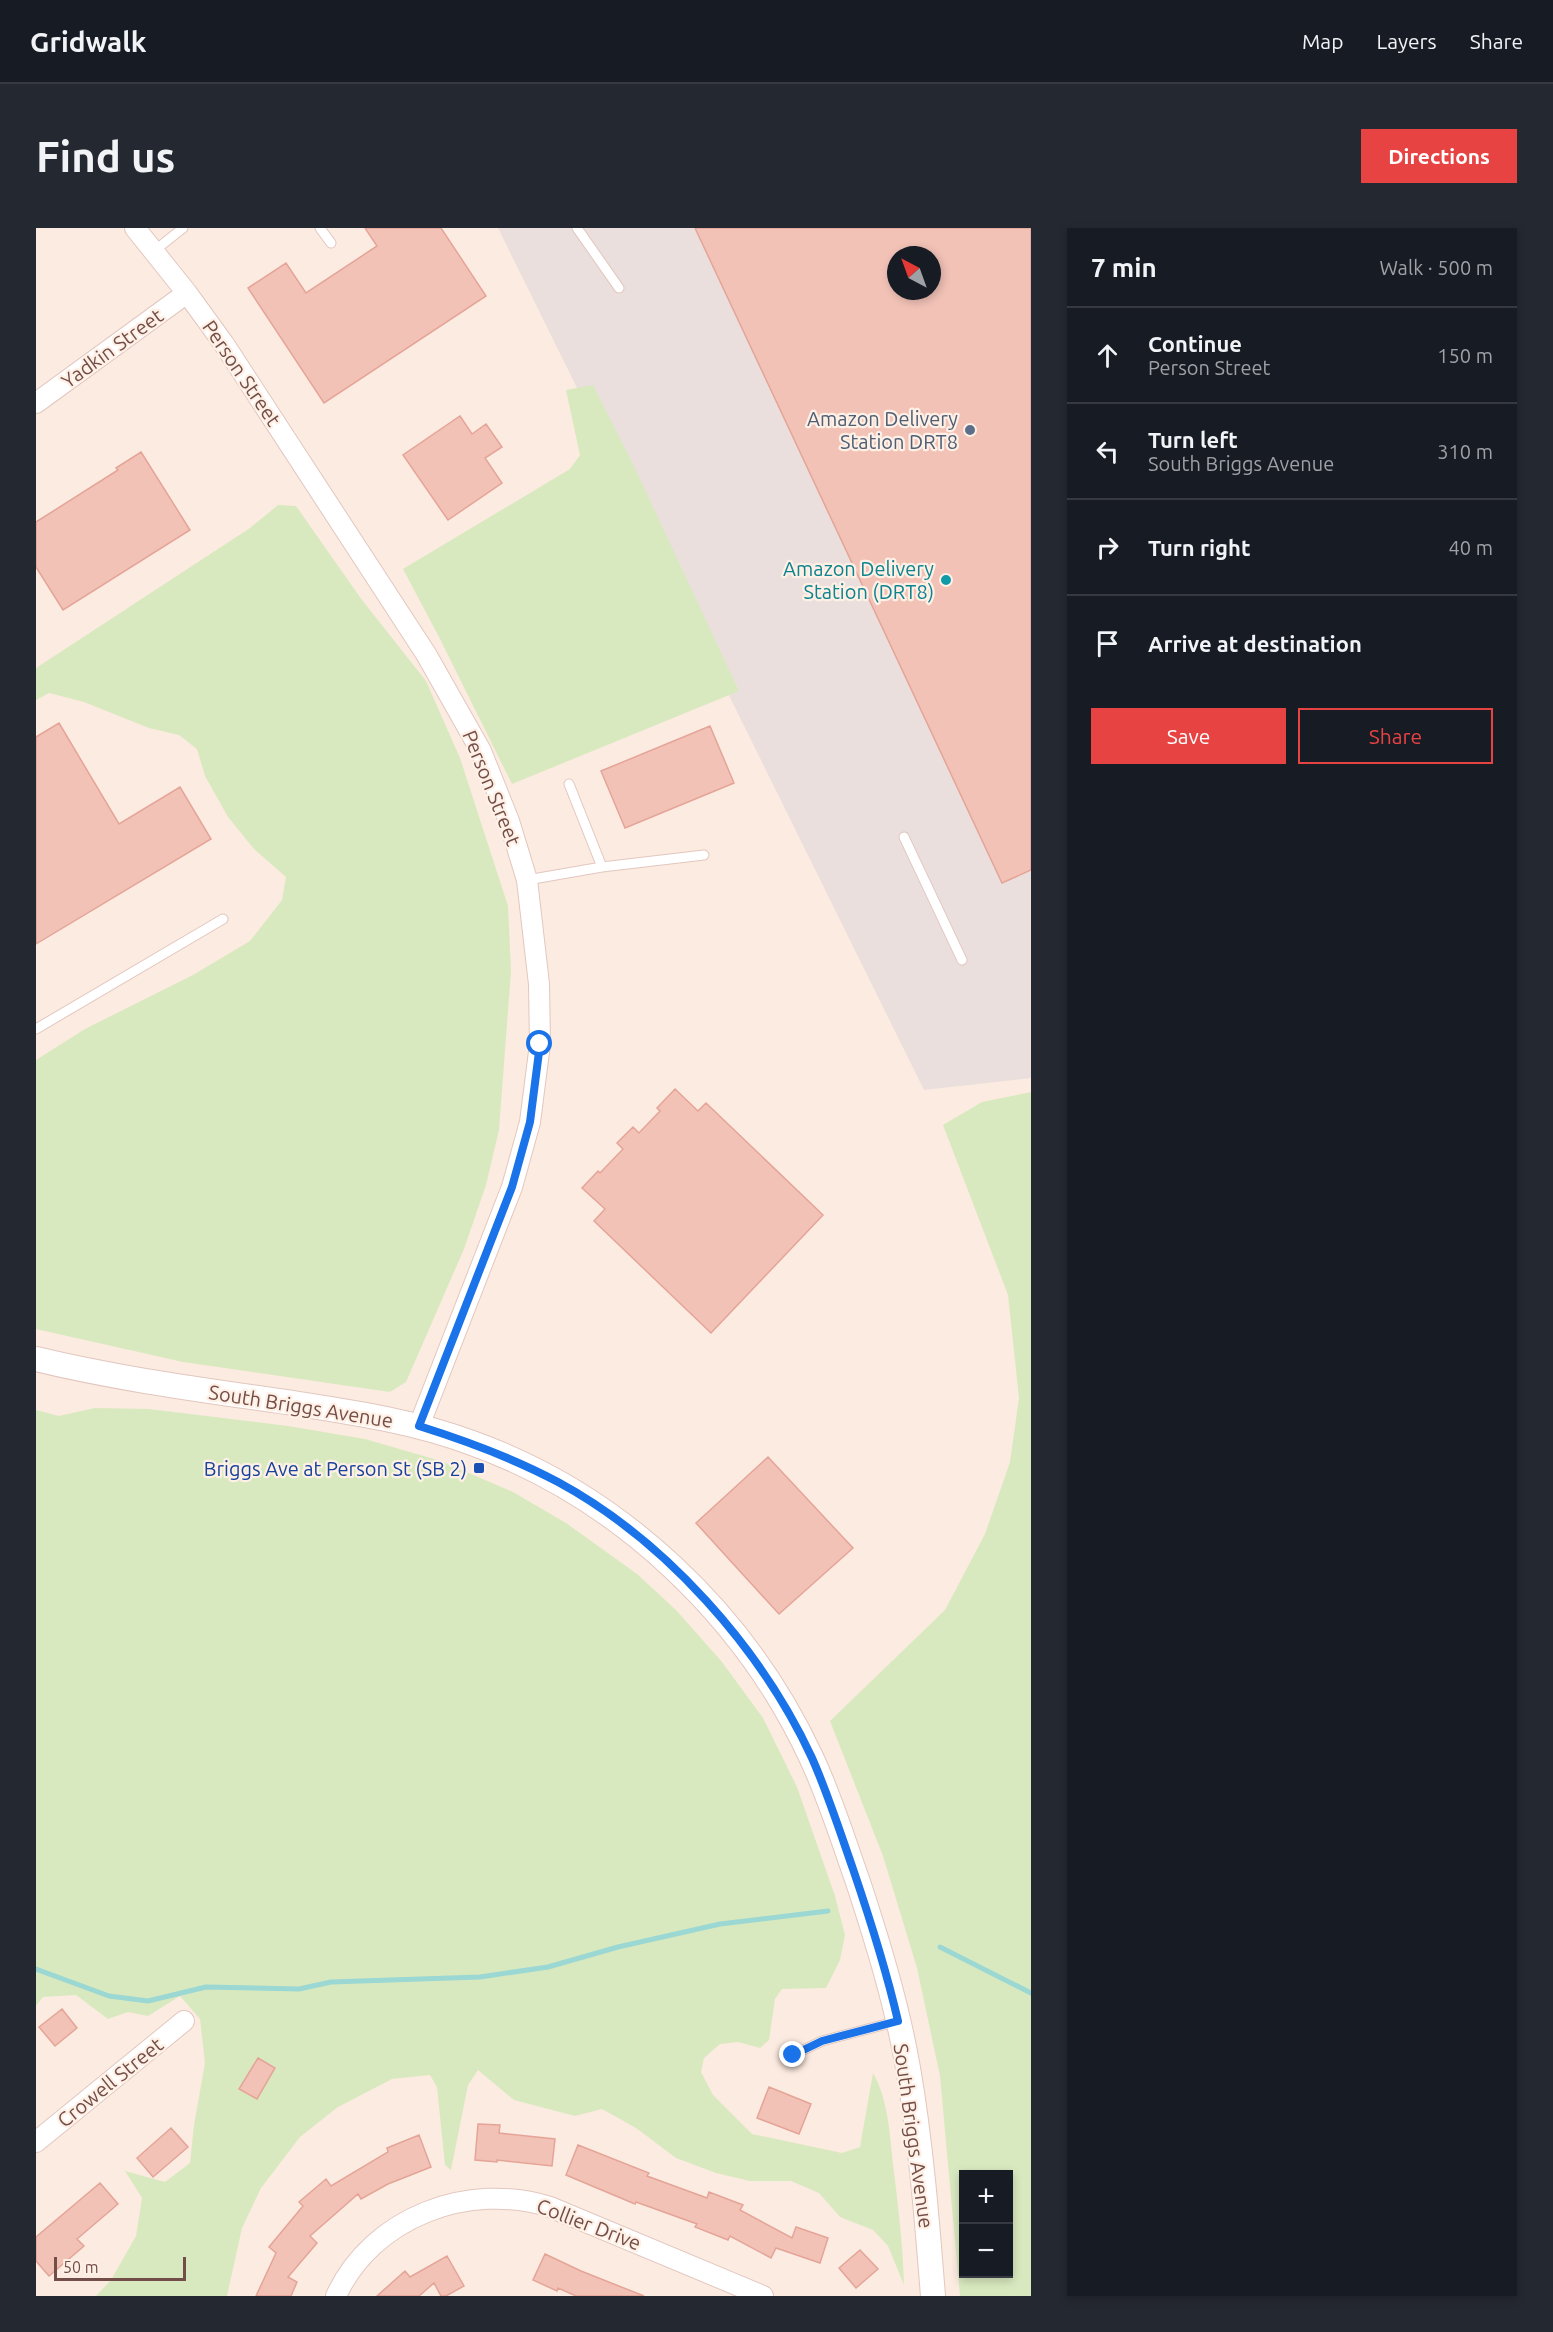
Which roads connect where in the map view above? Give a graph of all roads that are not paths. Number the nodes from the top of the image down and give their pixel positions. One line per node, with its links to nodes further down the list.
1 (135, 228): 6 (street, Person Street)
2 (183, 228): 6 (lane)
3 (320, 228): 5 (lane)
4 (577, 228): 7 (lane)
5 (331, 243)
6 (154, 251): 8 (street, Person Street)
7 (620, 288)
8 (188, 293): 9 (street, Yadkin Street); 14 (street, Person Street)
9 (36, 403)
10 (569, 784): 13 (lane)
11 (904, 837): 16 (lane)
12 (704, 855): 13 (lane)
13 (602, 867): 14 (lane)
14 (527, 880): 19 (street, Person Street)
15 (222, 919): 17 (lane)
16 (962, 960)
17 (36, 1029)
18 (36, 1359): 19 (street, South Briggs Avenue)
19 (419, 1426): 21 (street, South Briggs Avenue)
20 (184, 2021): 23 (street, Crowell Street)
21 (898, 2021): 22 (lane); 26 (street, South Briggs Avenue)
22 (793, 2055)
23 (36, 2142)
24 (336, 2296): 25 (street, Collier Drive)
25 (763, 2296)
26 (933, 2296)

